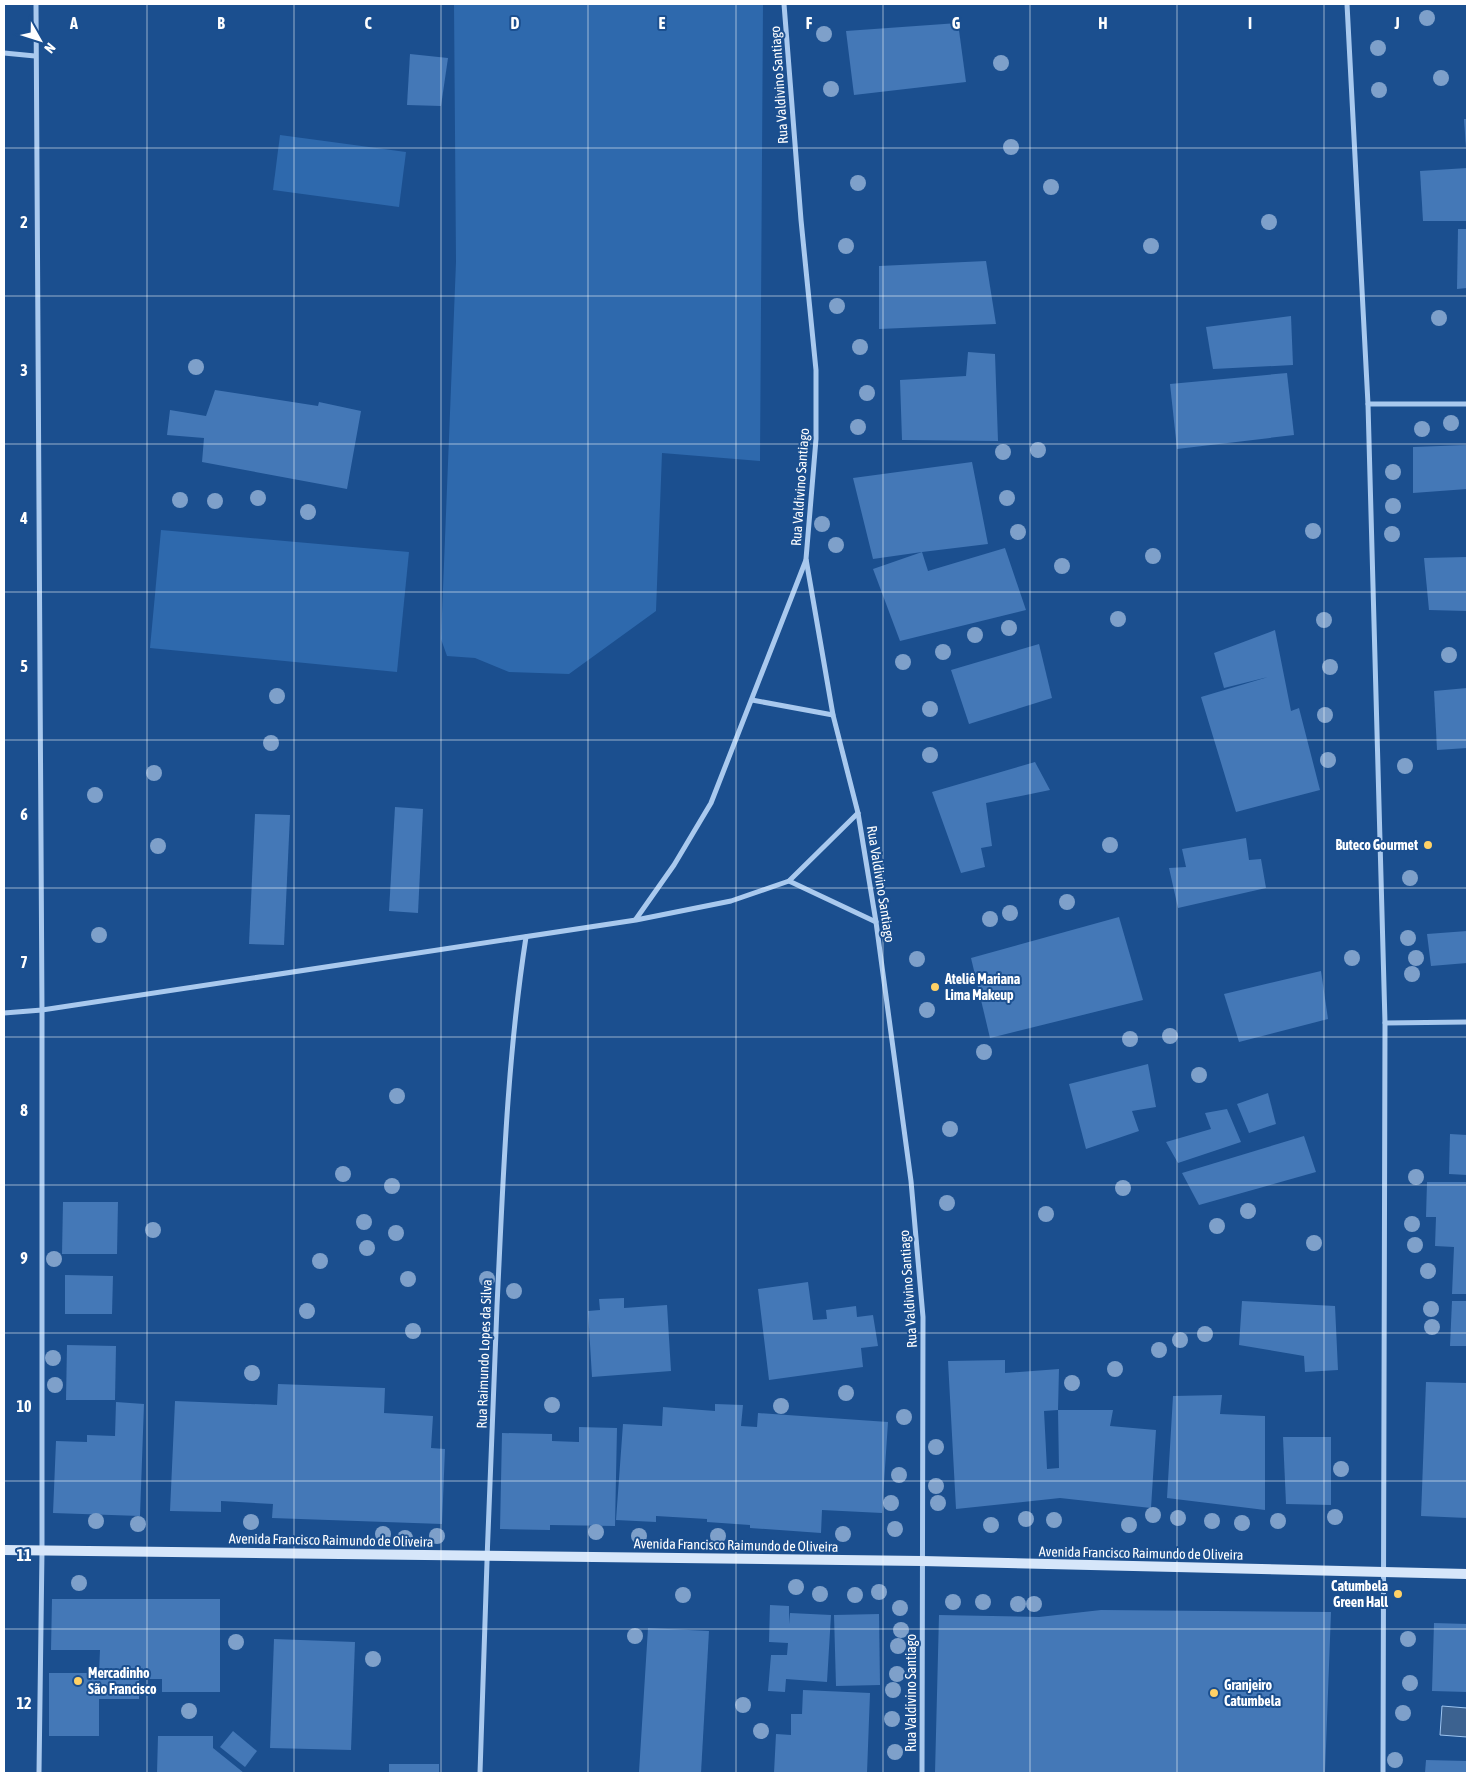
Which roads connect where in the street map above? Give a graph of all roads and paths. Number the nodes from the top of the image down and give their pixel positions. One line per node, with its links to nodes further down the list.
1 (36, 4): 5 (street)
2 (784, 4): 8 (street, Rua Valdivino Santiago)
3 (1348, 4): 6 (street)
4 (4, 54): 5 (street)
5 (35, 56): 16 (street)
6 (1368, 404): 7 (street); 19 (street)
7 (1467, 404)
8 (806, 559): 9 (street); 10 (street, Rua Valdivino Santiago)
9 (752, 700): 10 (street); 13 (street)
10 (833, 715): 11 (street, Rua Valdivino Santiago)
11 (858, 813): 12 (street); 14 (street, Rua Valdivino Santiago)
12 (790, 881): 13 (street); 14 (street)
13 (636, 920): 15 (street)
14 (876, 922): 23 (street, Rua Valdivino Santiago)
15 (526, 937): 16 (street); 22 (street, Rua Raimundo Lopes da Silva)
16 (42, 1010): 17 (street); 21 (street)
17 (4, 1012)
18 (1467, 1022): 19 (street)
19 (1385, 1023): 24 (street)
20 (4, 1550): 21 (street, Avenida Francisco Raimundo de Oliveira)
21 (42, 1551): 22 (street, Avenida Francisco Raimundo de Oliveira); 26 (street)
22 (487, 1555): 23 (street, Avenida Francisco Raimundo de Oliveira); 27 (street, Rua Raimundo Lopes da Silva)
23 (922, 1562): 24 (street, Avenida Francisco Raimundo de Oliveira); 28 (street, Rua Valdivino Santiago)
24 (1385, 1573): 25 (street, Avenida Francisco Raimundo de Oliveira); 29 (street)
25 (1467, 1574)
26 (39, 1773)
27 (480, 1773)
28 (922, 1773)
29 (1383, 1773)

